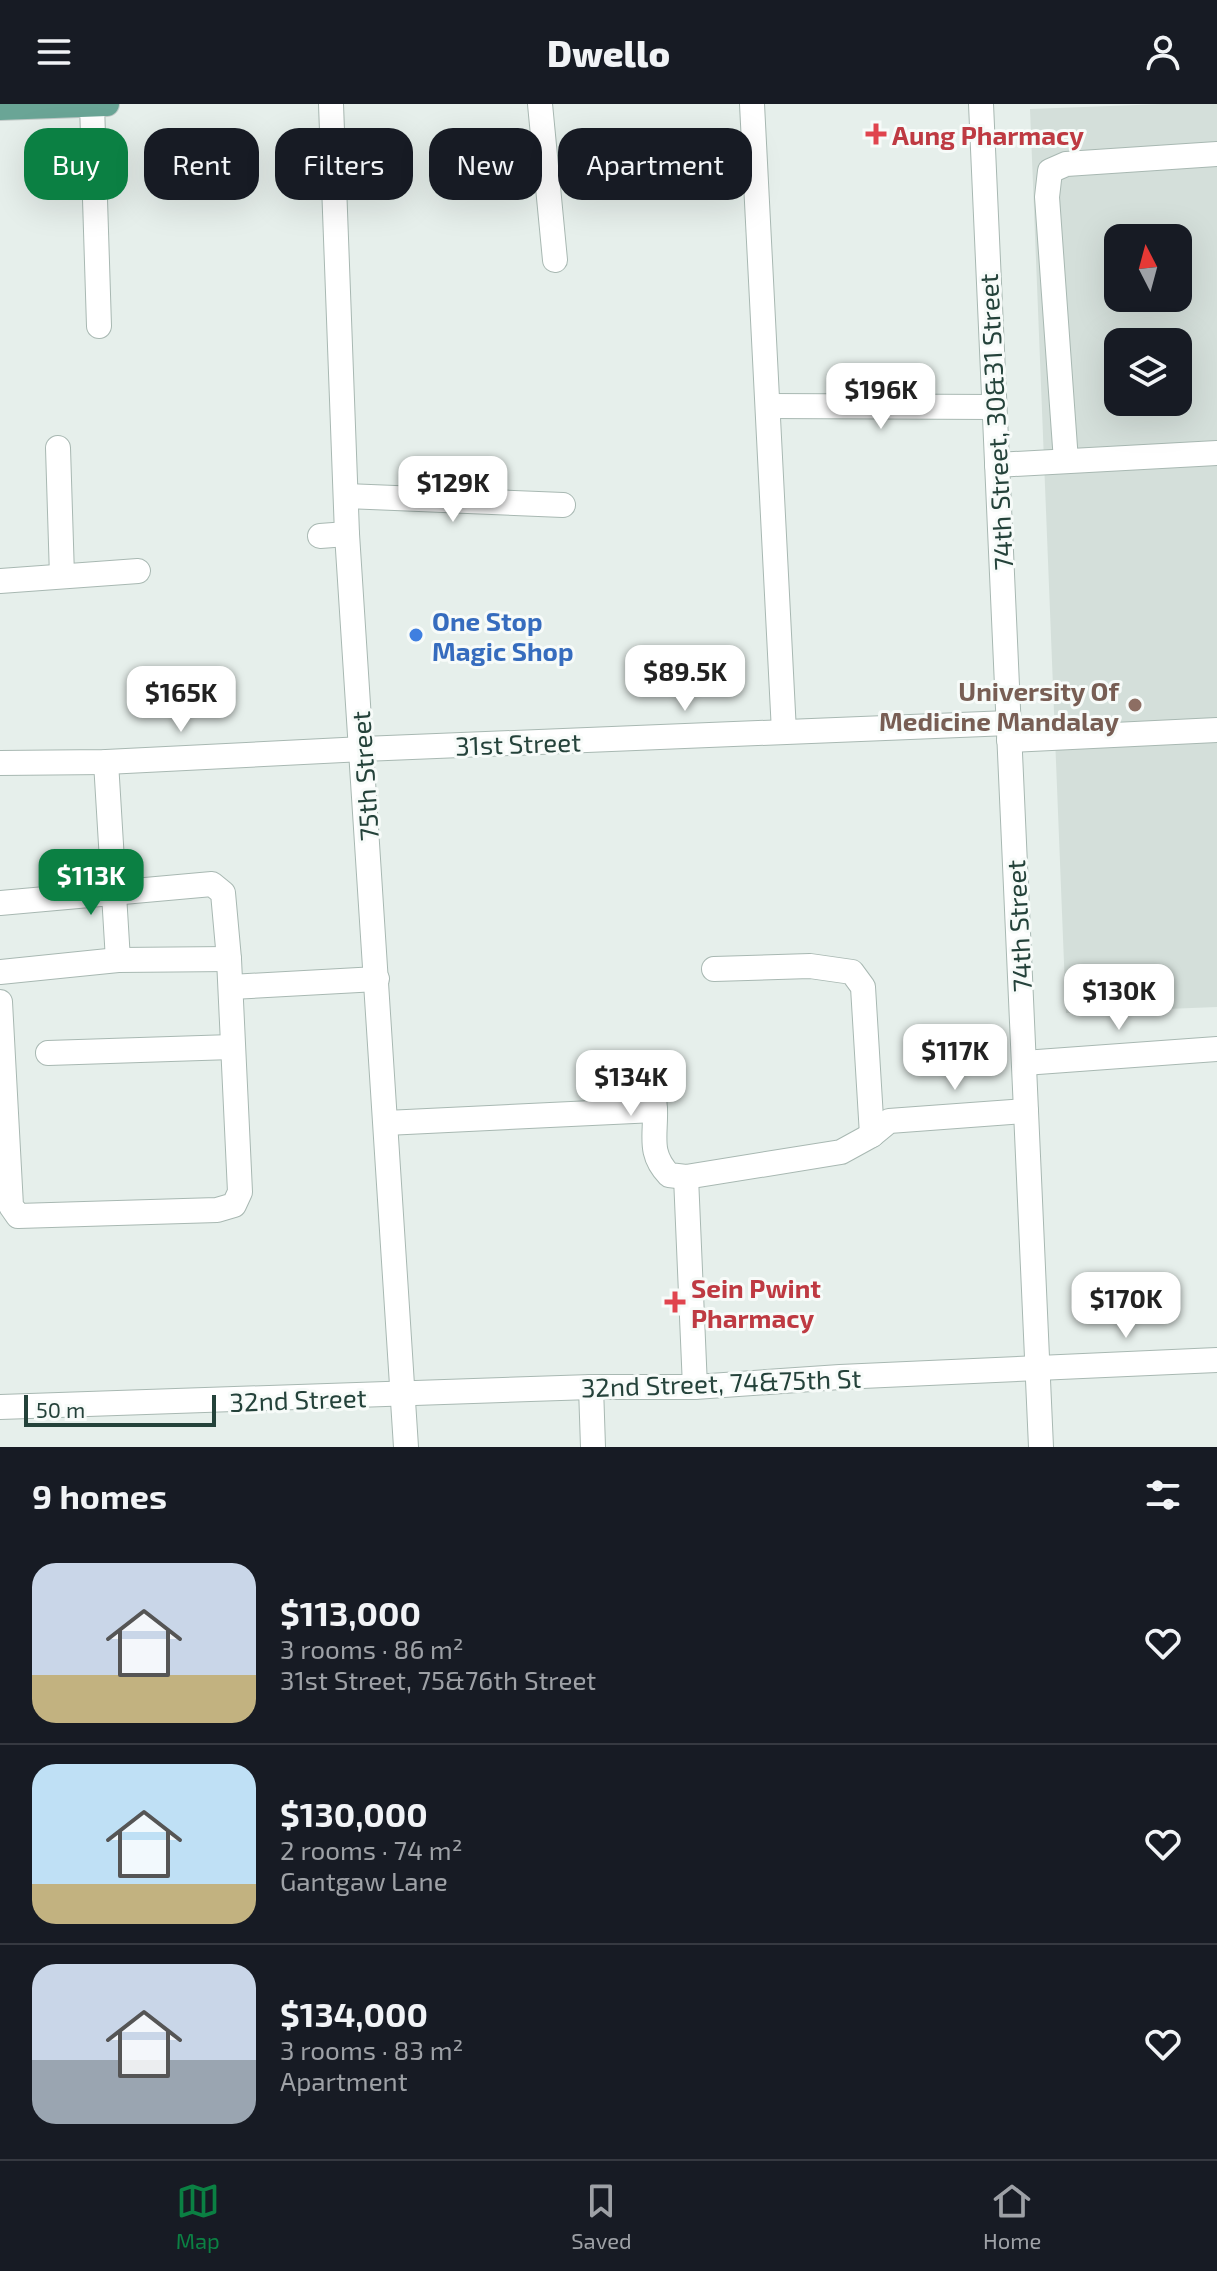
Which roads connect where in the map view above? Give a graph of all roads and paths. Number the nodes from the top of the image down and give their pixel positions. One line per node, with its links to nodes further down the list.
1 (92, 104): 2 (main road); 7 (main road); 10 (street)
2 (107, 104)
3 (331, 104): 17 (street, 75th Street)
4 (540, 104): 9 (street)
5 (752, 104): 11 (street)
6 (981, 104): 12 (street, 74th Street, 30&31 Street)
7 (0, 108)
8 (1217, 154): 15 (street)
9 (555, 260)
10 (99, 326)
11 (769, 406): 12 (street); 25 (street)
12 (994, 407): 16 (street, 74th Street, 30&31 Street)
13 (58, 448): 22 (street)
14 (1217, 453): 15 (street)
15 (1066, 461): 16 (street)
16 (997, 465): 26 (street, 74th Street, 30&31 Street)
17 (346, 496): 18 (street); 19 (street, 75th Street)
18 (563, 505)
19 (347, 534): 20 (street); 27 (street, 75th Street)
20 (320, 536)
21 (138, 571): 22 (street)
22 (62, 576): 23 (street)
23 (0, 581)
24 (1217, 730): 26 (street, 31st Street)
25 (784, 732): 26 (street, 31st Street); 27 (street, 31st Street)
26 (1009, 732): 42 (street, 74th Street)
27 (363, 749): 28 (street, 31st Street); 36 (street, 75th Street)
28 (106, 762): 29 (street, 31st Street); 30 (street)
29 (0, 763)
30 (116, 891): 31 (street); 32 (street); 33 (street)
31 (0, 903)
32 (229, 959): 33 (street); 37 (street)
33 (118, 960): 35 (street)
34 (714, 969): 47 (street)
35 (0, 972)
36 (377, 979): 37 (street); 46 (street, 75th Street)
37 (231, 987): 39 (street)
38 (0, 1002): 39 (street)
39 (232, 1047): 41 (street)
40 (1217, 1049): 42 (street)
41 (48, 1053)
42 (1024, 1063): 45 (street, 74th Street)
43 (649, 1064): 44 (street)
44 (655, 1110): 46 (street); 48 (street)
45 (1026, 1111): 47 (street); 50 (street, 74th Street)
46 (386, 1123): 53 (street, 75th Street)
47 (872, 1135): 48 (street)
48 (686, 1177): 52 (street)
49 (1217, 1360): 50 (street)
50 (1037, 1368): 52 (street, 32nd Street, 74&75th St); 57 (street, 74th Street)
51 (591, 1387): 52 (street, 32nd Street, 74&75th St); 53 (street, 32nd Street, 74&75th St); 56 (street)
52 (695, 1387)
53 (404, 1396): 54 (street, 32nd Street); 55 (street, 75th Street)
54 (0, 1407)
55 (406, 1447)
56 (593, 1447)
57 (1041, 1447)

